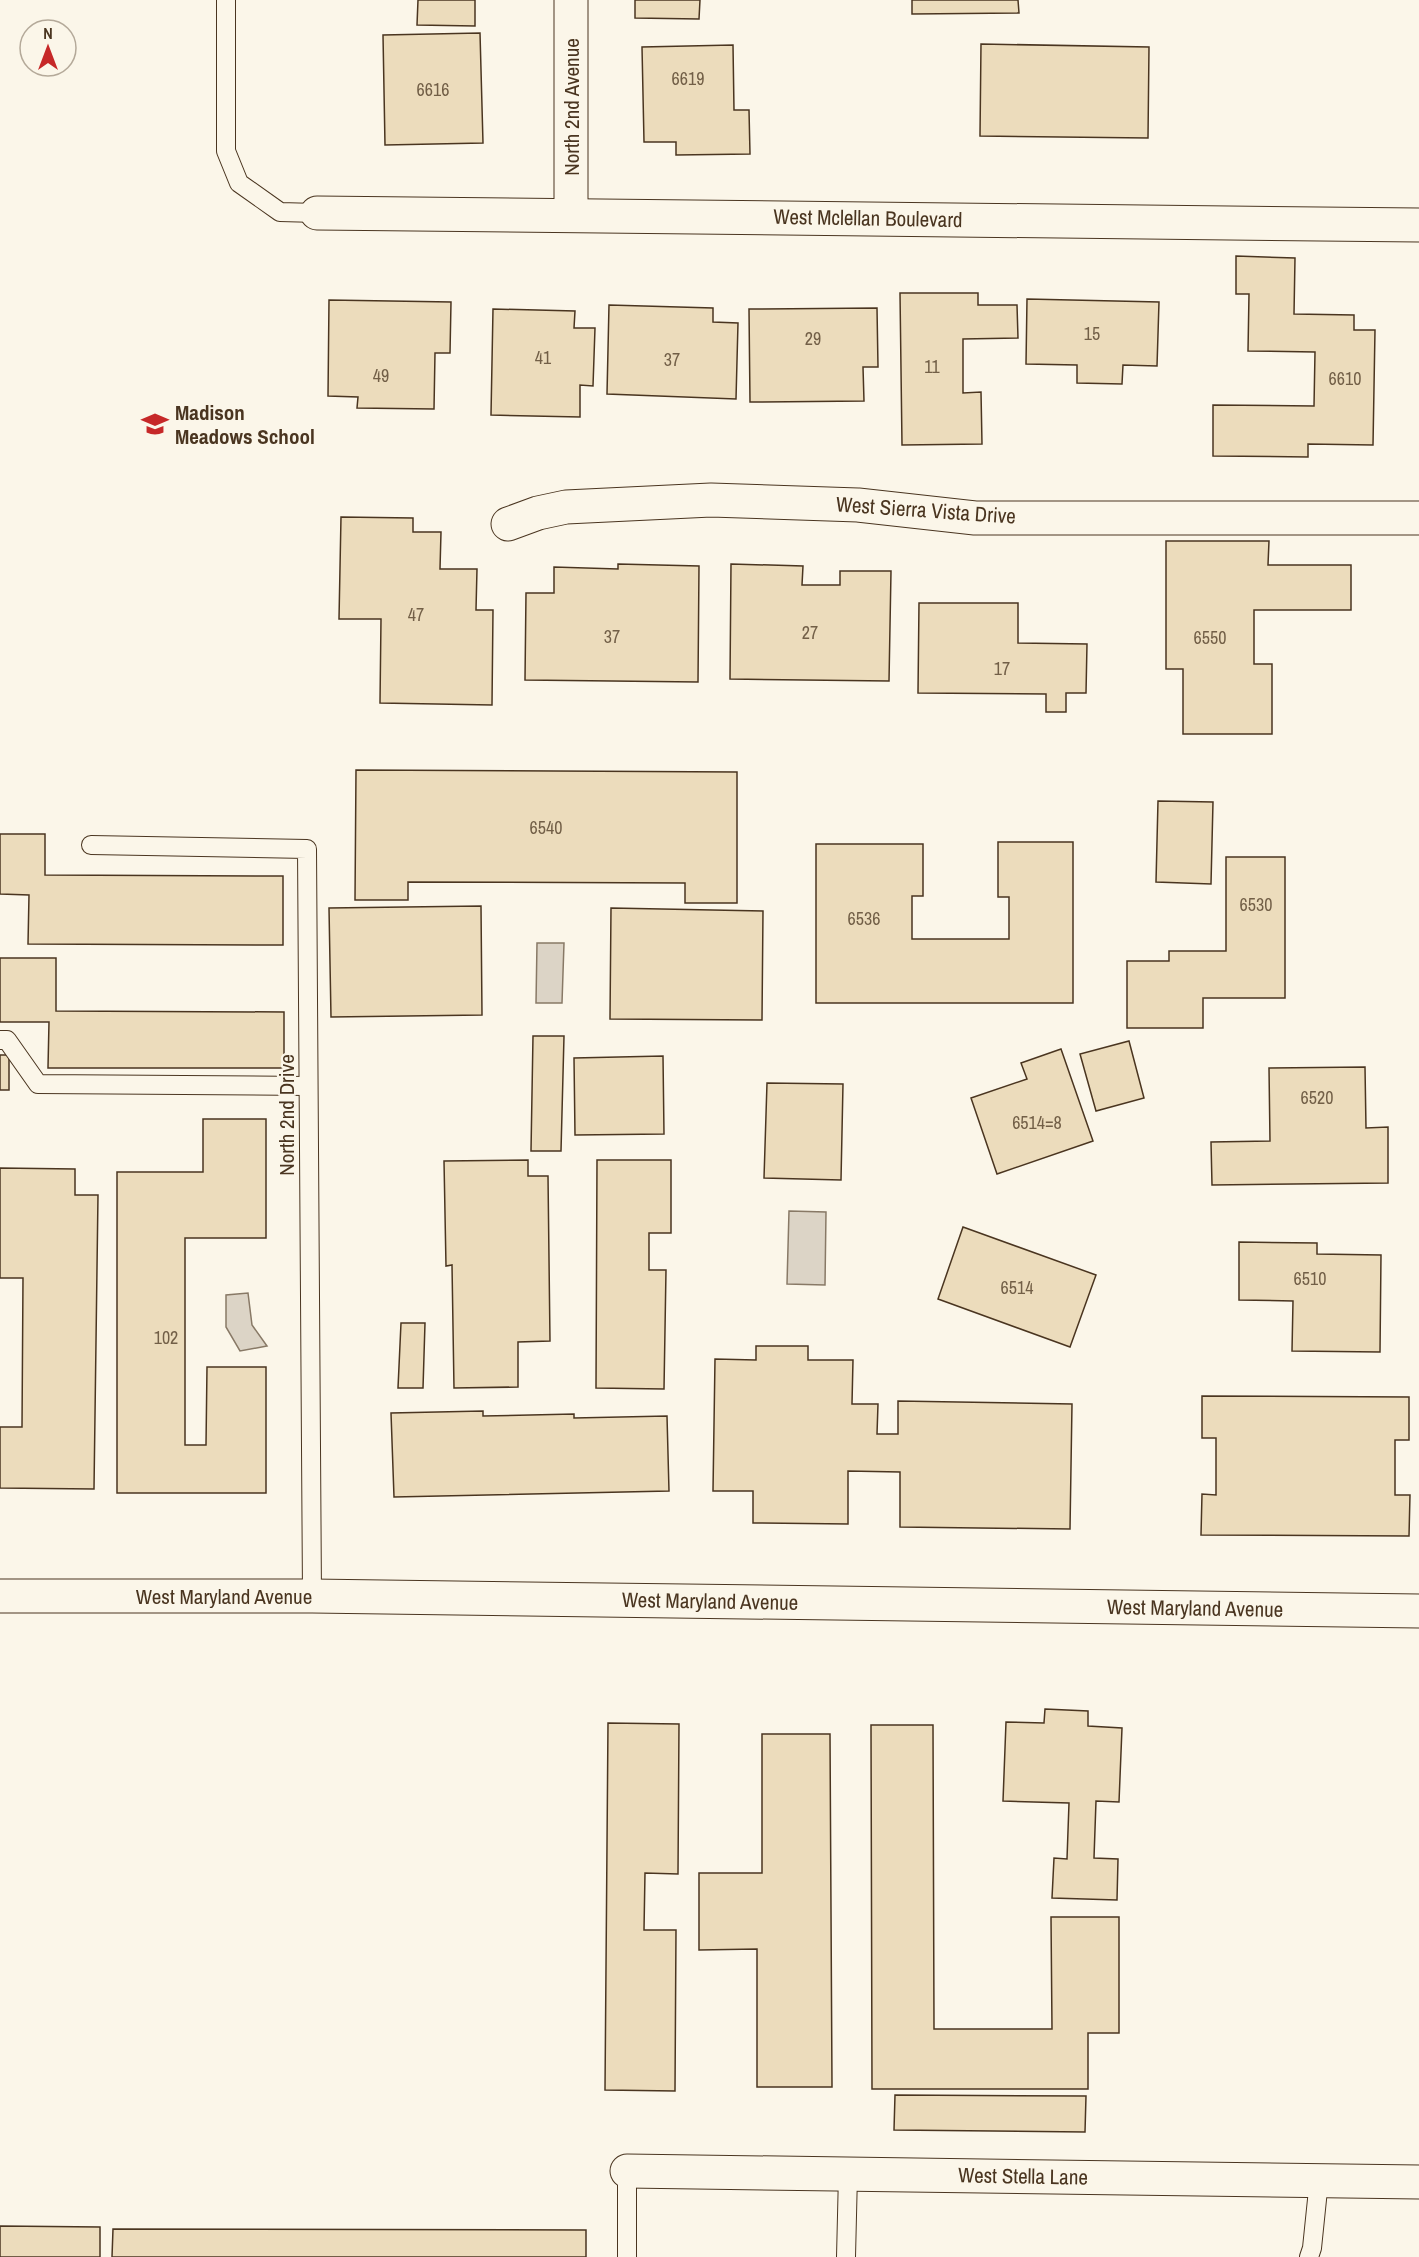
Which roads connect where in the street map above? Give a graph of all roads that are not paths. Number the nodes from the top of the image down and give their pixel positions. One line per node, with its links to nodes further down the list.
1 (226, 0): 3 (lane)
2 (571, 0): 4 (street, North 2nd Avenue)
3 (316, 213): 4 (street, West Mclellan Boulevard)
4 (571, 214): 5 (street, West Mclellan Boulevard)
5 (1419, 225)
6 (1419, 518): 7 (street, West Sierra Vista Drive)
7 (508, 524)
8 (91, 845): 10 (lane, North 2nd Drive)
9 (0, 1040): 10 (lane)
10 (309, 1086): 12 (lane, North 2nd Drive)
11 (0, 1596): 12 (street, West Maryland Avenue)
12 (312, 1596): 13 (street, West Maryland Avenue)
13 (1419, 1611)
14 (627, 2171): 15 (street, West Stella Lane); 18 (lane)
15 (848, 2174): 16 (street, West Stella Lane); 19 (lane)
16 (1319, 2180): 17 (street, West Stella Lane); 20 (lane)
17 (1419, 2182)
18 (627, 2257)
19 (846, 2257)
20 (1309, 2257)

